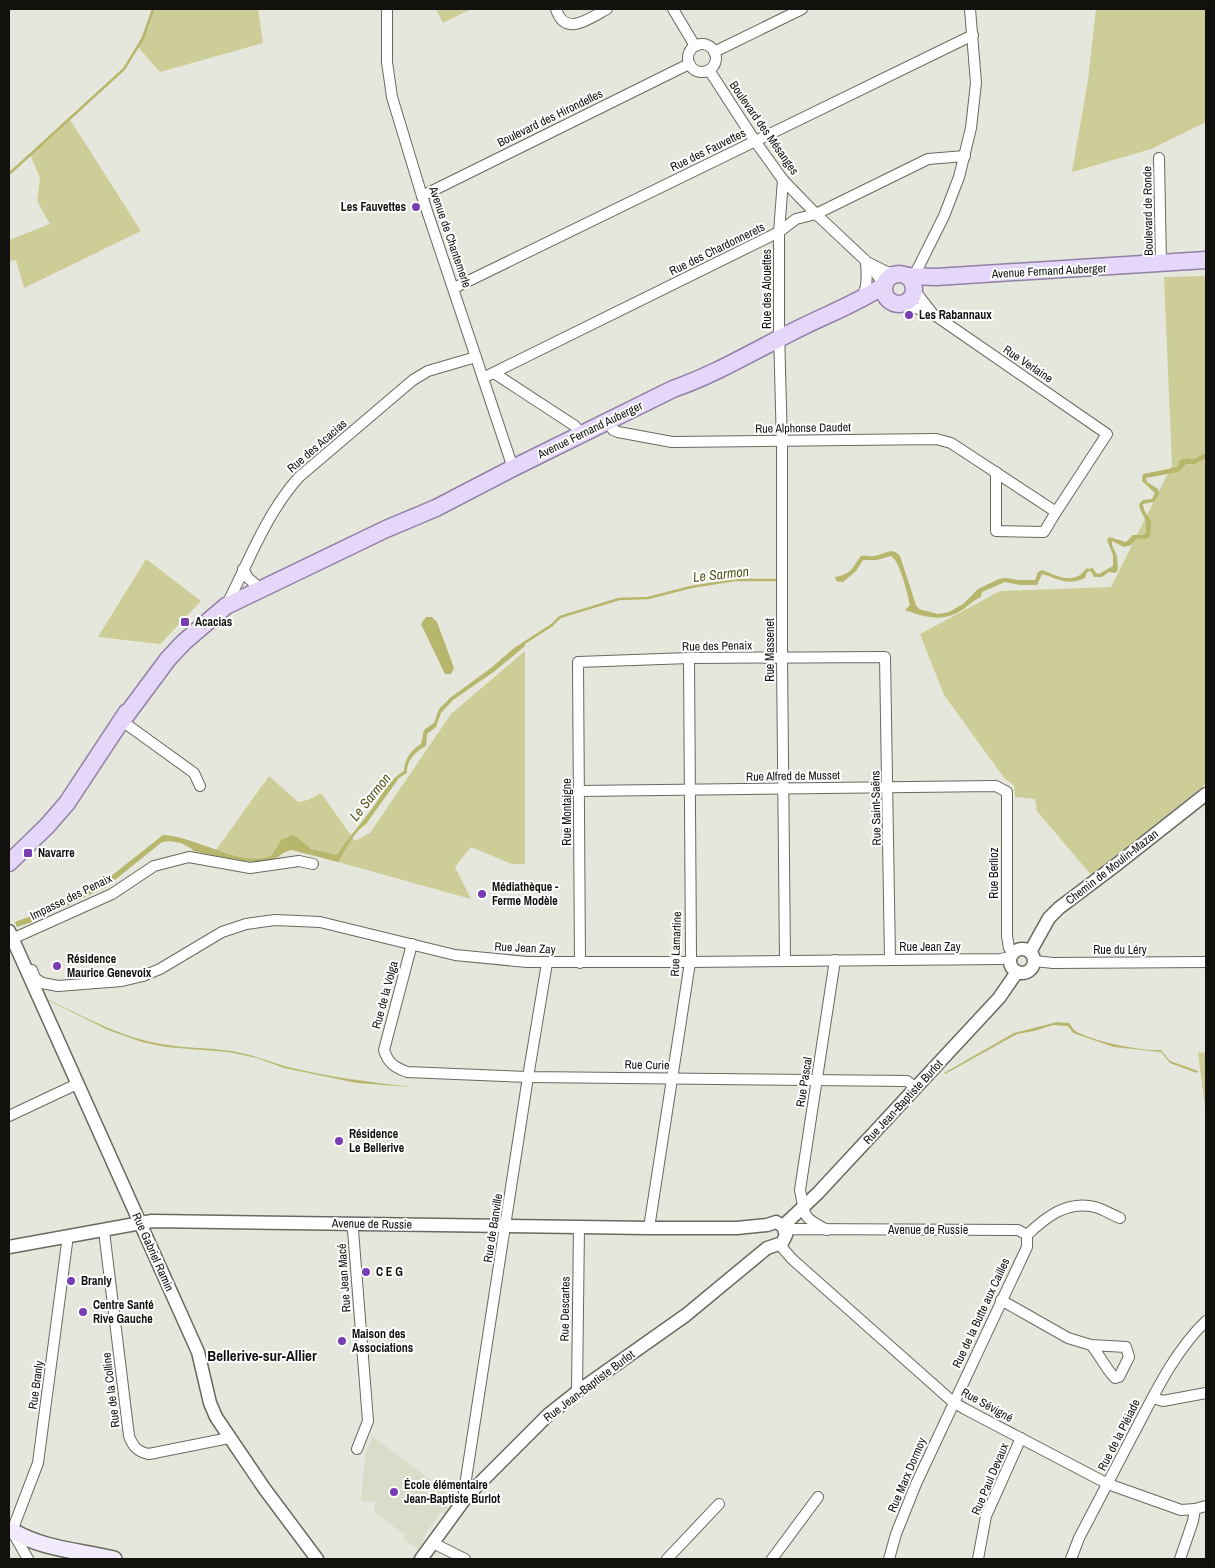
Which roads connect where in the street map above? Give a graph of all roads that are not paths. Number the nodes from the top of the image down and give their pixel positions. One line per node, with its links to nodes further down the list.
1 (387, 9): 16 (street, Avenue de Chantemerle)
2 (556, 9): 3 (street)
3 (607, 9)
4 (673, 9): 8 (street)
5 (802, 9): 9 (street)
6 (970, 9): 7 (street)
7 (973, 36): 12 (street, Rue des Fauvettes); 13 (street)
8 (695, 46): 9 (street); 10 (street)
9 (714, 52): 11 (street)
10 (689, 64): 11 (street); 16 (street, Boulevard des Hirondelles)
11 (709, 70): 12 (street, Boulevard des Mésanges)
12 (755, 141): 15 (street, Boulevard des Mésanges); 26 (street, Rue des Fauvettes)
13 (965, 156): 17 (street, Rue des Chardonnerets); 19 (street)
14 (1159, 158): 22 (street, Boulevard de Ronde)
15 (783, 180): 17 (street, Boulevard des Mésanges); 18 (street, Rue des Alouettes)
16 (422, 196): 26 (street, Avenue de Chantemerle)
17 (816, 214): 18 (street, Rue des Chardonnerets); 21 (street, Boulevard des Mésanges)
18 (779, 232): 30 (street, Rue des Alouettes); 32 (street, Rue des Chardonnerets)
19 (922, 259): 24 (street); 25 (street)
20 (1206, 260): 22 (main road, Avenue Fernand Auberger)
21 (866, 261): 25 (street, Boulevard des Mésanges); 25 (street, Boulevard des Mésanges); 27 (street)
22 (1161, 264): 23 (main road, Avenue Fernand Auberger); 24 (main road, Avenue Fernand Auberger)
23 (1206, 269)
24 (936, 277): 25 (main road, Avenue Fernand Auberger)
25 (900, 282): 27 (main road, Avenue Fernand Auberger); 28 (main road); 29 (street, Rue Verlaine)
26 (454, 288): 31 (street, Avenue de Chantemerle)
27 (860, 301): 30 (main road, Avenue Fernand Auberger)
28 (904, 304): 29 (street, Rue Verlaine)
29 (934, 314): 39 (street, Rue Verlaine)
30 (780, 338): 34 (main road, Avenue Fernand Auberger); 36 (street, Rue Massenet)
31 (476, 356): 33 (street, Avenue de Chantemerle); 41 (street, Rue des Acacias)
32 (494, 373): 33 (street, Rue des Chardonnerets); 35 (street)
33 (483, 378): 37 (street, Avenue de Chantemerle)
34 (608, 421): 35 (main road, Avenue Fernand Auberger); 36 (street, Rue Alphonse Daudet)
35 (580, 434): 37 (main road, Avenue Fernand Auberger)
36 (782, 441): 38 (street, Rue Alphonse Daudet); 46 (street, Rue Massenet)
37 (513, 468): 40 (main road, Avenue Fernand Auberger)
38 (996, 472): 39 (street, Rue Alphonse Daudet); 39 (street)
39 (1056, 512)
40 (321, 560): 42 (main road, Avenue Fernand Auberger); 43 (main road, Avenue Fernand Auberger)
41 (243, 569): 42 (street); 43 (street, Rue des Acacias)
42 (255, 584): 43 (main road, Avenue Fernand Auberger)
43 (230, 600): 48 (main road, Avenue Fernand Auberger)
44 (886, 657): 46 (street, Rue des Penaix); 51 (street, Rue Saint-Saëns)
45 (689, 658): 46 (street, Rue des Penaix); 47 (street, Rue des Penaix); 52 (street, Rue Lamartine)
46 (782, 658): 50 (street, Rue Massenet)
47 (578, 662): 53 (street, Rue Montaigne)
48 (122, 721): 49 (street); 56 (main road, Avenue Fernand Auberger)
49 (200, 786)
50 (784, 788): 51 (street, Rue Alfred de Musset); 52 (street, Rue Alfred de Musset); 65 (street, Rue Massenet)
51 (888, 788): 54 (street, Rue Alfred de Musset); 64 (street, Rue Saint-Saëns)
52 (689, 790): 53 (street, Rue Alfred de Musset); 68 (street, Rue Lamartine)
53 (579, 791): 67 (street, Rue Montaigne)
54 (1006, 792): 61 (street, Rue Berlioz)
55 (1206, 794): 62 (street, Chemin de Moulin-Mazan)
56 (9, 861)
57 (313, 864): 58 (street, Impasse des Penaix)
58 (11, 935): 60 (street, Rue Gabriel Ramin)
59 (412, 944): 66 (street, Rue Jean Zay); 71 (street, Rue Jean Zay); 73 (street, Rue de la Volga)
60 (18, 952): 71 (street, Rue Jean Zay); 72 (street, Rue Gabriel Ramin)
61 (1012, 955): 62 (street); 64 (street, Rue Jean Zay); 70 (street)
62 (1032, 956): 69 (street, Rue du Léry); 70 (street)
63 (835, 960): 64 (street, Rue Jean Zay); 65 (street, Rue Jean Zay); 76 (street, Rue Pascal)
64 (890, 960)
65 (785, 961): 68 (street, Rue Jean Zay)
66 (547, 962): 67 (street, Rue Jean Zay); 74 (street, Rue de Banville)
67 (580, 962): 68 (street, Rue Jean Zay)
68 (690, 962): 75 (street, Rue Lamartine)
69 (1206, 962)
70 (1017, 972): 78 (street, Rue Jean-Baptiste Burlot)
71 (58, 986): 72 (street, Rue Jean Zay)
72 (38, 996): 77 (street, Rue Gabriel Ramin)
73 (385, 1053): 74 (street, Rue Curie)
74 (528, 1077): 75 (street, Rue Curie); 84 (street, Rue de Banville)
75 (672, 1078): 76 (street, Rue Curie); 86 (street, Rue Lamartine)
76 (817, 1079): 78 (street, Rue Curie); 80 (street, Rue Pascal)
77 (77, 1084): 79 (street); 82 (street, Rue Gabriel Ramin)
78 (916, 1088): 80 (street, Rue Jean-Baptiste Burlot)
79 (9, 1116)
80 (804, 1208): 87 (street, Rue Jean-Baptiste Burlot); 88 (street)
81 (1120, 1218): 90 (street)
82 (140, 1224): 83 (street, Avenue de Russie); 89 (street, Avenue de Russie); 101 (street, Rue Gabriel Ramin)
83 (349, 1224): 84 (street, Avenue de Russie); 103 (street, Rue Jean Macé)
84 (506, 1225): 85 (street, Avenue de Russie); 105 (street, Rue de Banville)
85 (580, 1226): 86 (street, Avenue de Russie); 97 (street, Rue Descartes)
86 (649, 1228): 92 (street, Avenue de Russie)
87 (785, 1229): 88 (street, Avenue de Russie); 92 (street, Rue Jean-Baptiste Burlot); 92 (street, Avenue de Russie)
88 (827, 1230): 90 (street, Avenue de Russie)
89 (104, 1231): 91 (street, Avenue de Russie); 101 (street, Rue de la Colline)
90 (1027, 1235): 94 (street, Rue de la Butte aux Cailles)
91 (67, 1238): 93 (street, Avenue de Russie); 110 (street, Rue Branly)
92 (769, 1238): 97 (street, Rue Jean-Baptiste Burlot); 100 (street, Rue Sévigné)
93 (9, 1247)
94 (1002, 1300): 96 (street); 100 (street, Rue de la Butte aux Cailles)
95 (1206, 1321): 99 (street, Rue de la Pléiade)
96 (1091, 1345)
97 (577, 1392): 105 (street, Rue Jean-Baptiste Burlot)
98 (1206, 1393): 99 (street, Rue de la Pléiade)
99 (1153, 1398): 104 (street, Rue de la Pléiade)
100 (953, 1402): 102 (street, Rue Sévigné); 119 (street, Rue Marx Dormoy)
101 (229, 1438): 114 (street, Rue Gabriel Ramin)
102 (1021, 1438): 104 (street, Rue Sévigné); 120 (street, Rue Paul Devaux)
103 (357, 1449)
104 (1108, 1484): 109 (street, Rue Sévigné); 121 (street, Rue de la Pléiade)
105 (466, 1496): 111 (street, Rue Jean-Baptiste Burlot)
106 (818, 1497): 118 (street)
107 (719, 1504): 117 (street)
108 (1206, 1506): 109 (street)
109 (1195, 1509): 122 (street)
110 (10, 1530): 112 (street); 113 (main road)
111 (433, 1543): 115 (street, Rue Jean-Baptiste Burlot); 116 (street)
112 (28, 1559)
113 (114, 1559)
114 (317, 1559)
115 (421, 1559)
116 (465, 1559)
117 (667, 1559)
118 (774, 1559)
119 (889, 1559)
120 (978, 1559)
121 (1072, 1559)
122 (1180, 1559)

